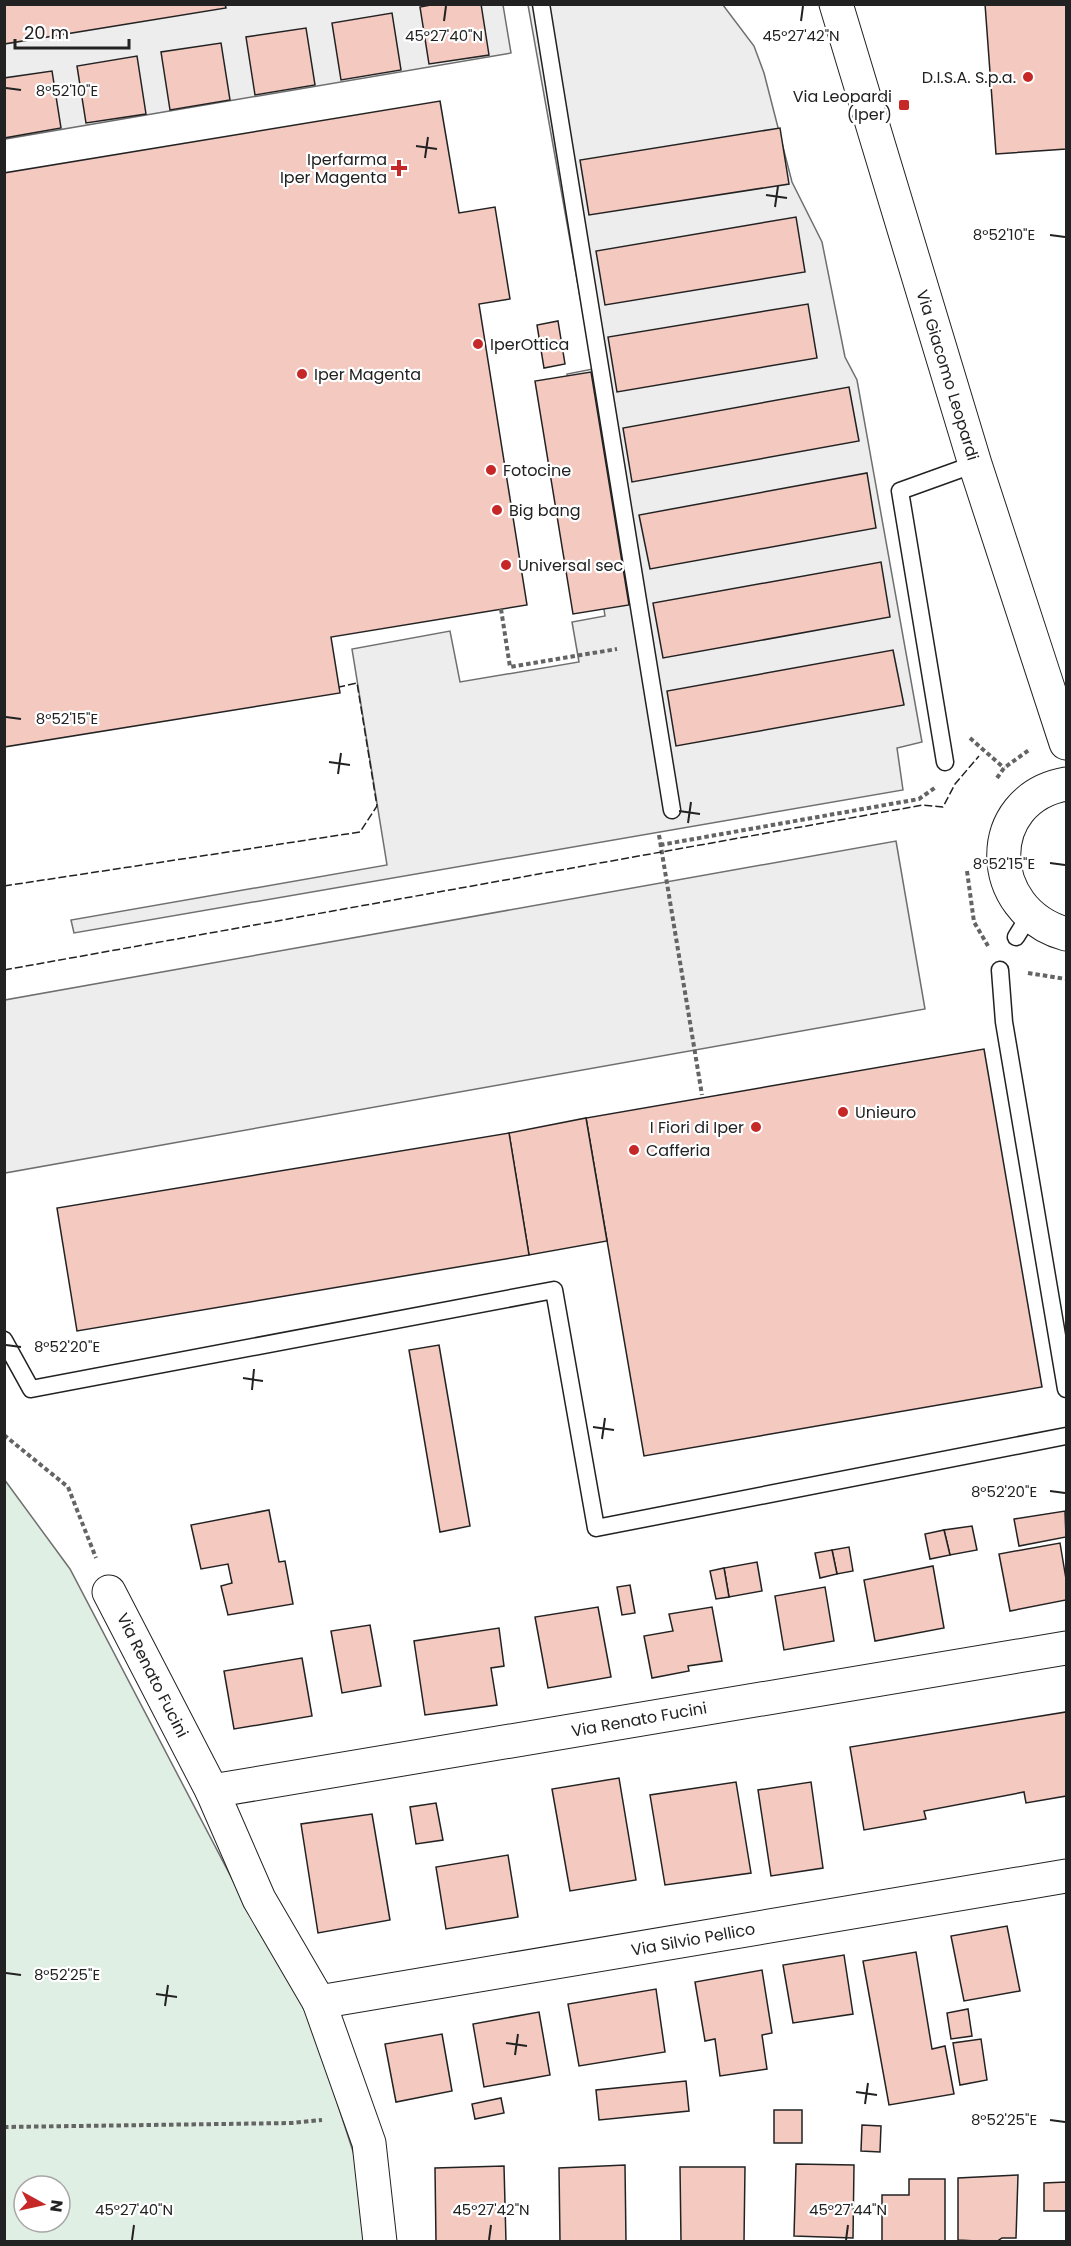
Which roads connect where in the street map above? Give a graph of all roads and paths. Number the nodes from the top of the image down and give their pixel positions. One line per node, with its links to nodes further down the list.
1 (541, 4): 12 (lane)
2 (836, 4): 3 (street, Via Giacomo Leopardi)
3 (975, 464): 7 (street, Via Giacomo Leopardi); 9 (lane)
4 (501, 609): 5 (path)
5 (618, 648)
6 (976, 743): 8 (path)
7 (1066, 743)
8 (969, 751)
9 (945, 762)
10 (939, 784): 14 (path)
11 (1066, 784): 15 (street)
12 (672, 810)
13 (657, 824): 14 (path)
14 (660, 844): 17 (path)
15 (1066, 934)
16 (1000, 970): 19 (lane)
17 (702, 1095)
18 (4, 1340): 21 (lane)
19 (1066, 1389)
20 (4, 1435): 22 (path)
21 (1066, 1437)
22 (109, 1592): 24 (street, Via Renato Fucini)
23 (1066, 1648): 24 (street, Via Renato Fucini)
24 (212, 1791): 26 (street, Via Renato Fucini)
25 (1066, 1876): 26 (street, Via Silvio Pellico)
26 (319, 2002): 27 (street, Via Renato Fucini)
27 (357, 2109): 28 (path); 29 (street, Via Renato Fucini)
28 (4, 2127)
29 (380, 2241)

